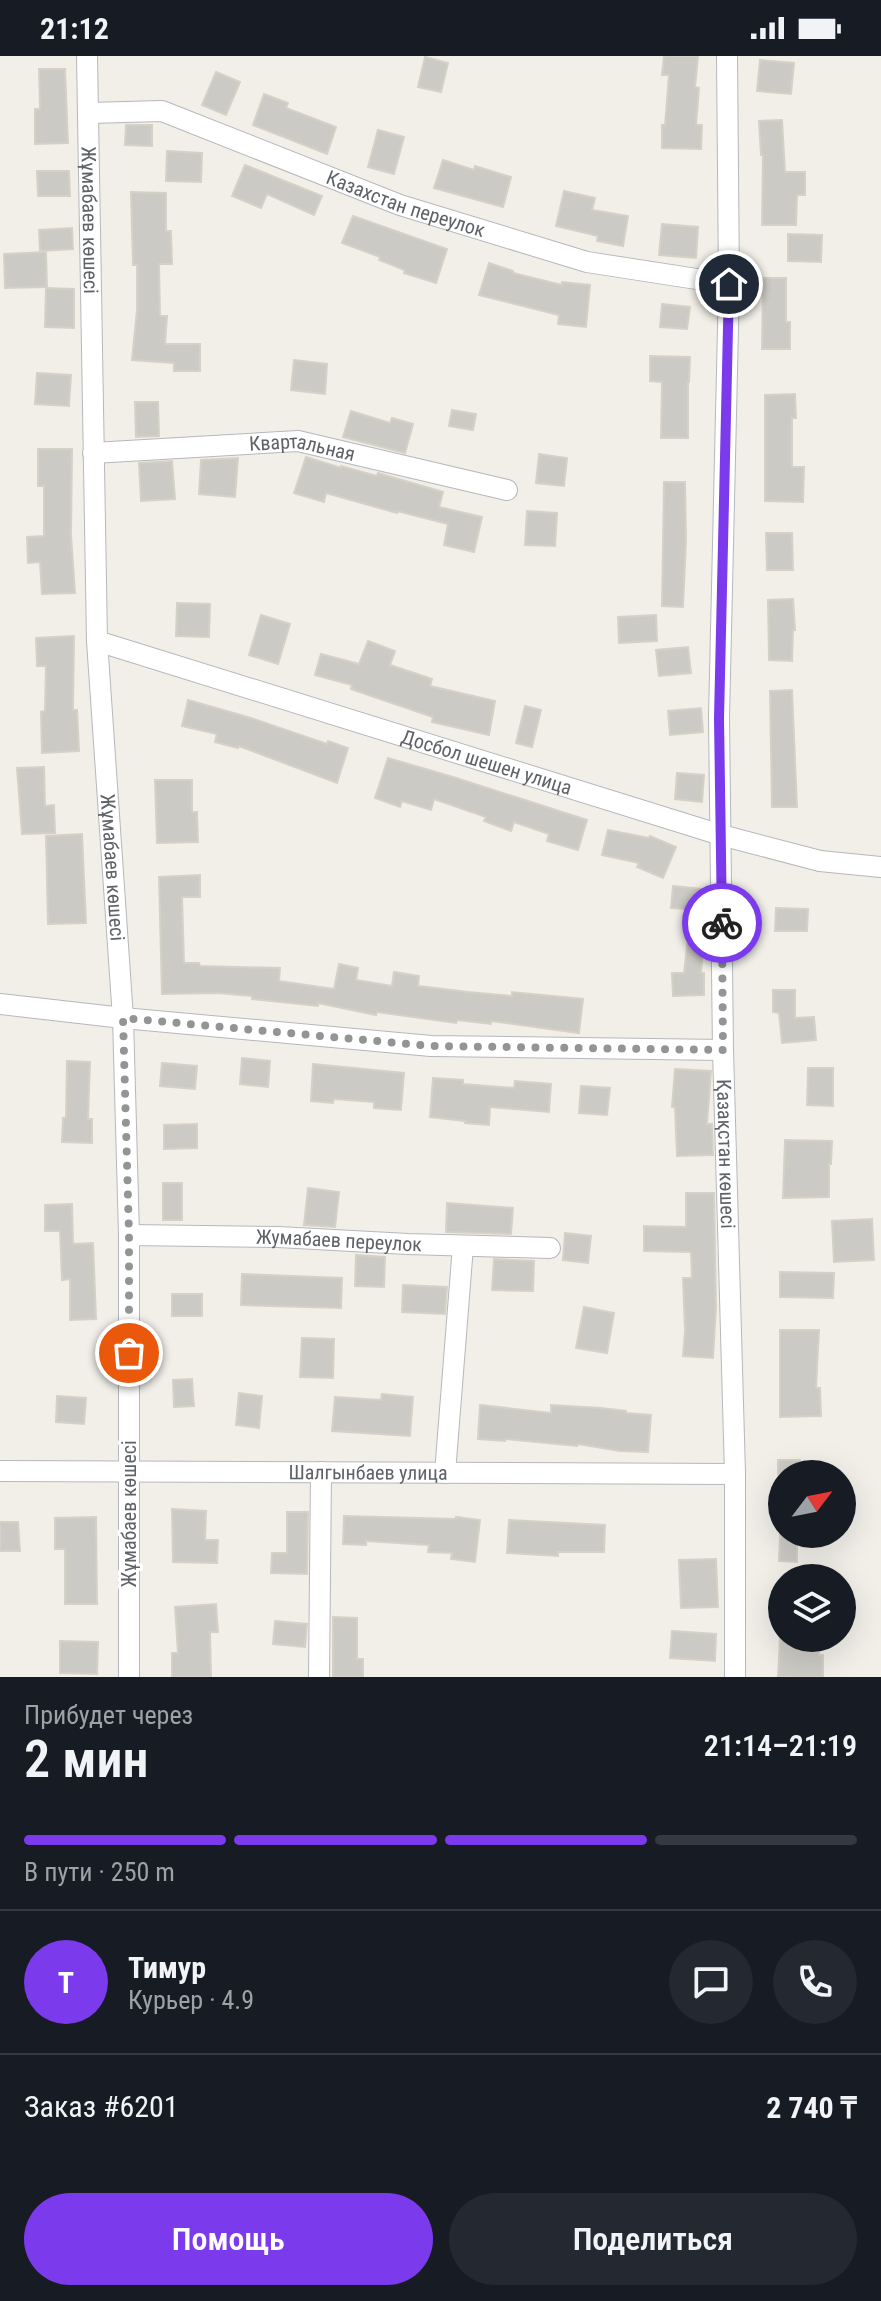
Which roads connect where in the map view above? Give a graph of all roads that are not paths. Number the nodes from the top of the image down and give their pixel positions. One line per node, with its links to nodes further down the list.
1 (87, 56): 3 (street, Жұмабаев көшесі)
2 (727, 56): 4 (street, Қазақстан көшесі)
3 (89, 113): 4 (street, Казахстан переулок); 5 (street, Жұмабаев көшесі)
4 (729, 284): 8 (street, Қазақстан көшесі)
5 (93, 453): 6 (street, Квартальная); 7 (street, Жұмабаев көшесі)
6 (507, 490)
7 (97, 641): 8 (street, Досбол шешен улица); 11 (street, Жұмабаев көшесі)
8 (721, 835): 9 (street, Досбол шешен улица); 12 (street, Қазақстан көшесі)
9 (881, 867)
10 (0, 1004): 11 (street)
11 (123, 1018): 12 (street); 13 (street, Жұмабаев көшесі)
12 (723, 1050): 20 (street, Қазақстан көшесі)
13 (129, 1235): 14 (street, Жумабаев переулок); 17 (street, Жұмабаев көшесі)
14 (463, 1246): 15 (street, Жумабаев переулок); 19 (street)
15 (550, 1248)
16 (0, 1471): 17 (street, Шалгынбаев улица)
17 (129, 1472): 18 (street, Шалгынбаев улица); 21 (street, Жұмабаев көшесі)
18 (321, 1472): 19 (street, Шалгынбаев улица); 22 (street)
19 (445, 1473): 20 (street, Шалгынбаев улица)
20 (735, 1474): 23 (street, Қазақстан көшесі)
21 (129, 1677)
22 (319, 1677)
23 (735, 1677)

